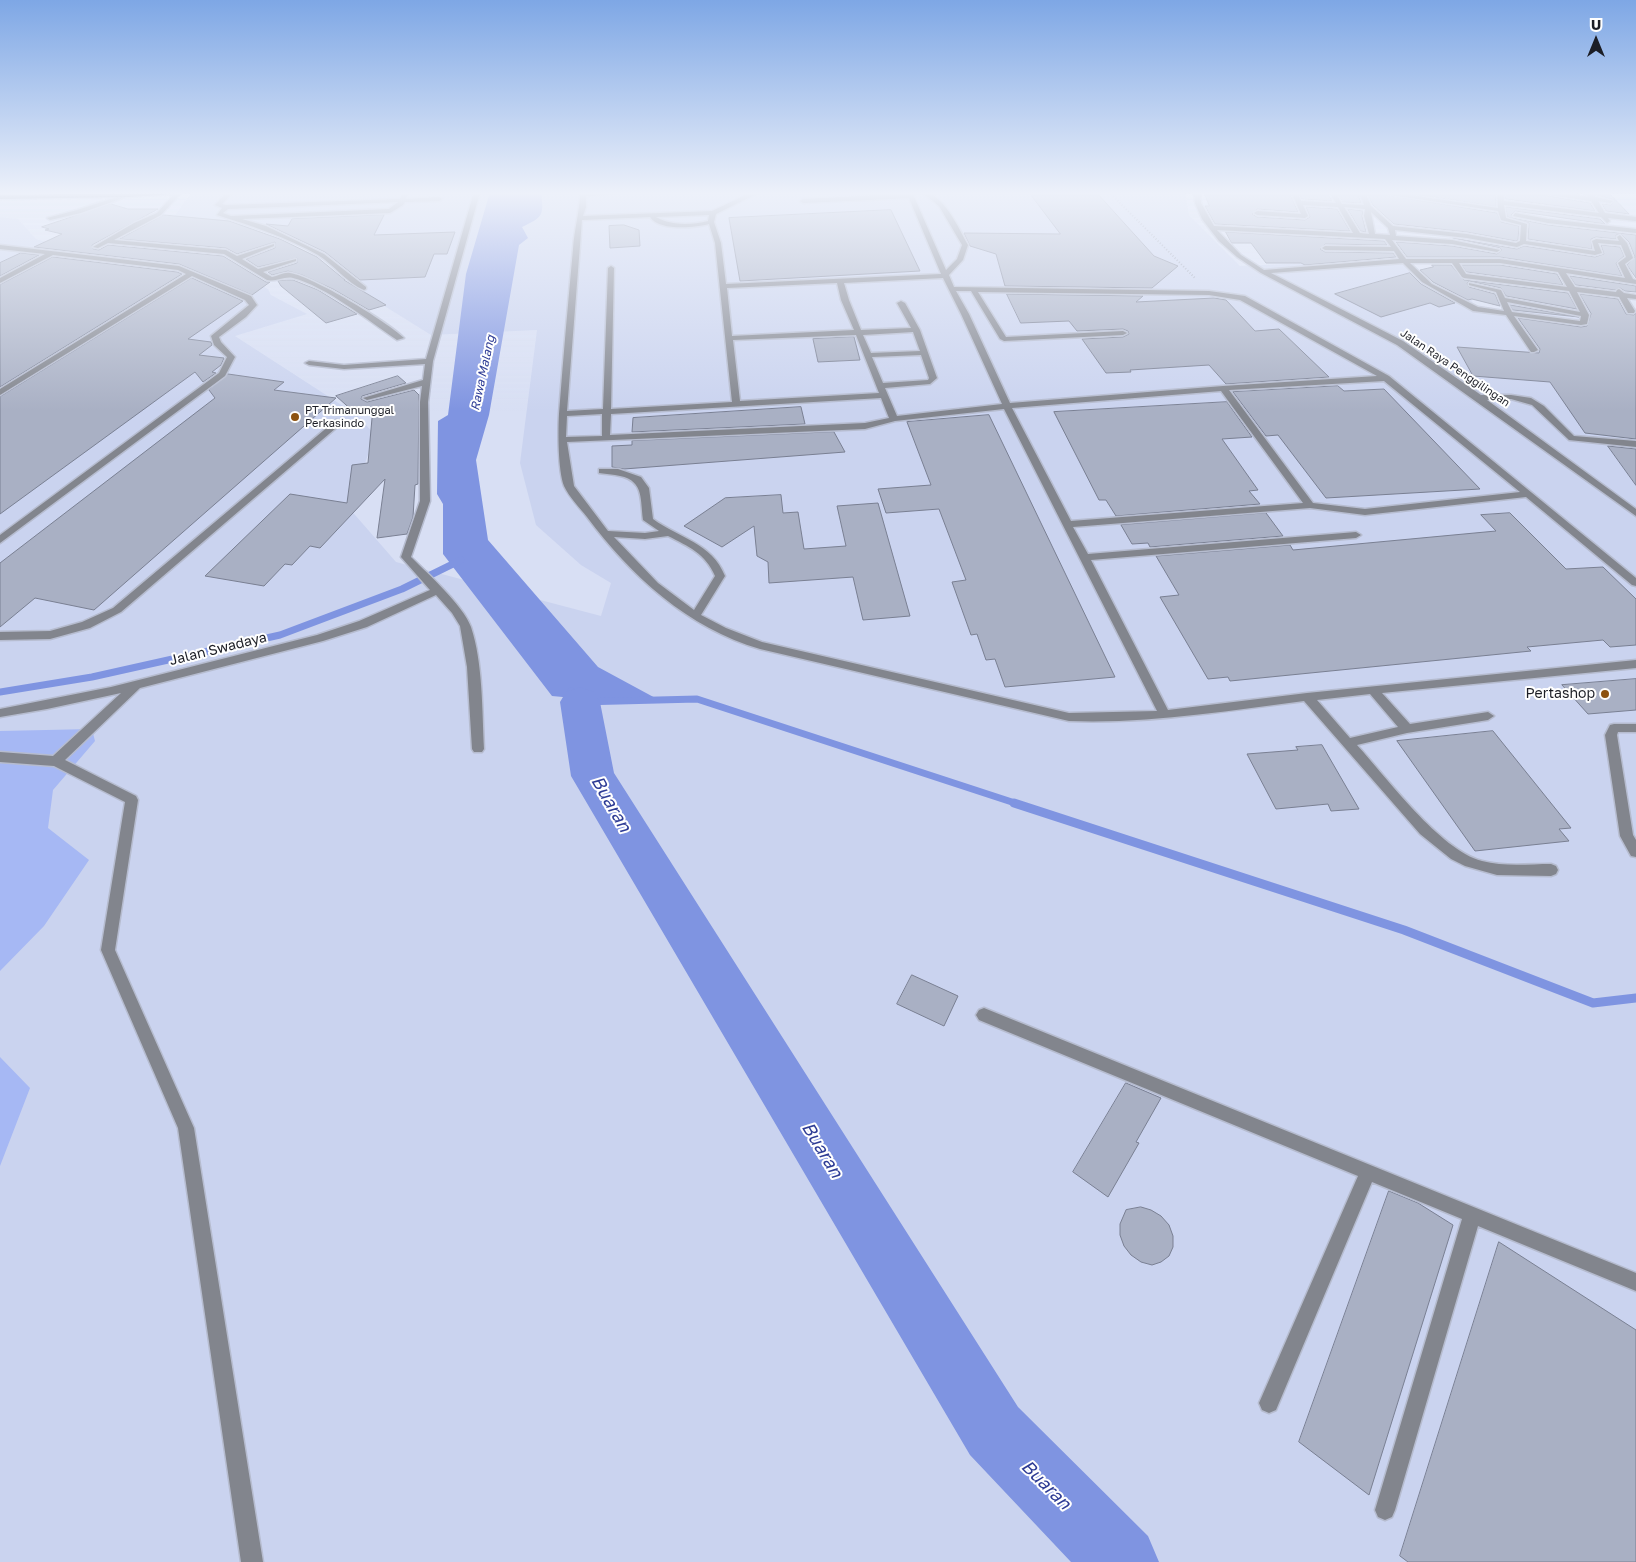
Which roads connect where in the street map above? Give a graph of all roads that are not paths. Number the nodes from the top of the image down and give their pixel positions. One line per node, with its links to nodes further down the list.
1 (30, 265): 26 (street)
2 (153, 265): 22 (street)
3 (246, 265): 20 (street)
4 (279, 265): 20 (street)
5 (334, 265): 30 (street)
6 (456, 265): 50 (street)
7 (576, 265): 63 (street)
8 (720, 265): 29 (street)
9 (939, 265): 23 (street)
10 (955, 265): 23 (street)
11 (1253, 265): 21 (street, Jalan Raya Penggilingan)
12 (1347, 265): 21 (street)
13 (1409, 265): 40 (street)
14 (1457, 265): 24 (street)
15 (1502, 265): 34 (street)
16 (1526, 265): 19 (street)
17 (1622, 265): 28 (street)
18 (612, 268): 62 (street)
19 (1560, 270): 25 (street); 33 (street)
20 (257, 272): 45 (street)
21 (1263, 272): 59 (street, Jalan Raya Penggilingan)
22 (192, 273): 56 (street); 77 (street)
23 (944, 276): 27 (street); 31 (street)
24 (1464, 276): 34 (street); 37 (street)
25 (1614, 280): 28 (street); 35 (street)
26 (0, 281)
27 (840, 281): 29 (street); 43 (street)
28 (1633, 282)
29 (722, 286): 46 (street)
30 (364, 288)
31 (951, 289): 32 (street); 61 (street)
32 (974, 290): 44 (street); 52 (street)
33 (1572, 290): 34 (street); 35 (street); 41 (street)
34 (1517, 292): 37 (street); 41 (street)
35 (1621, 296): 36 (street); 39 (street)
36 (1636, 297)
37 (1502, 299): 40 (street)
38 (901, 303): 42 (street)
39 (1632, 311)
40 (1509, 314): 41 (street); 47 (street)
41 (1586, 314)
42 (916, 330): 43 (street); 48 (street)
43 (858, 332): 46 (street); 49 (street)
44 (1123, 333)
45 (400, 338)
46 (728, 338): 60 (street)
47 (1534, 350)
48 (923, 352): 49 (street); 54 (street)
49 (868, 355): 54 (street)
50 (429, 361): 51 (street); 53 (street)
51 (309, 363)
52 (1386, 378): 55 (street); 70 (street)
53 (426, 382): 58 (street); 80 (street)
54 (881, 386): 57 (street)
55 (1223, 388): 61 (street); 71 (street)
56 (0, 393)
57 (884, 395): 60 (street); 64 (street)
58 (368, 398)
59 (1479, 398): 68 (street); 72 (street, Jalan Raya Penggilingan)
60 (736, 403): 62 (street)
61 (1007, 406): 64 (street); 73 (street)
62 (606, 411): 63 (street); 66 (street)
63 (563, 414): 67 (street)
64 (894, 419): 66 (street)
65 (339, 422): 82 (street)
66 (606, 438): 67 (street)
67 (562, 440): 75 (street)
68 (1636, 444)
69 (602, 471): 74 (street)
70 (1528, 494): 71 (street); 79 (street)
71 (1310, 505): 73 (street)
72 (1636, 513)
73 (1069, 524): 78 (street)
74 (668, 533): 75 (street); 81 (street)
75 (606, 534): 81 (street)
76 (1356, 535): 78 (street)
77 (0, 540)
78 (1085, 557): 88 (street)
79 (1636, 583)
80 (433, 588): 84 (street, Jalan Swadaya); 93 (street)
81 (695, 616): 88 (street)
82 (0, 636)
83 (1636, 664): 85 (street)
84 (137, 685): 87 (street, Jalan Swadaya); 95 (street)
85 (1373, 690): 86 (street); 91 (street)
86 (1307, 698): 88 (street); 92 (street)
87 (0, 713)
88 (1165, 715)
89 (1488, 716): 91 (street)
90 (1636, 728): 96 (street)
91 (1407, 729): 92 (street)
92 (1346, 743): 97 (street)
93 (478, 749)
94 (0, 757): 95 (street)
95 (56, 760): 104 (street)
96 (1636, 852)
97 (1551, 870)
98 (984, 1014): 99 (street)
99 (1368, 1172): 100 (street); 102 (street)
100 (1472, 1215): 101 (street); 103 (street)
101 (1636, 1282)
102 (1269, 1403)
103 (1385, 1510)
104 (252, 1562)

